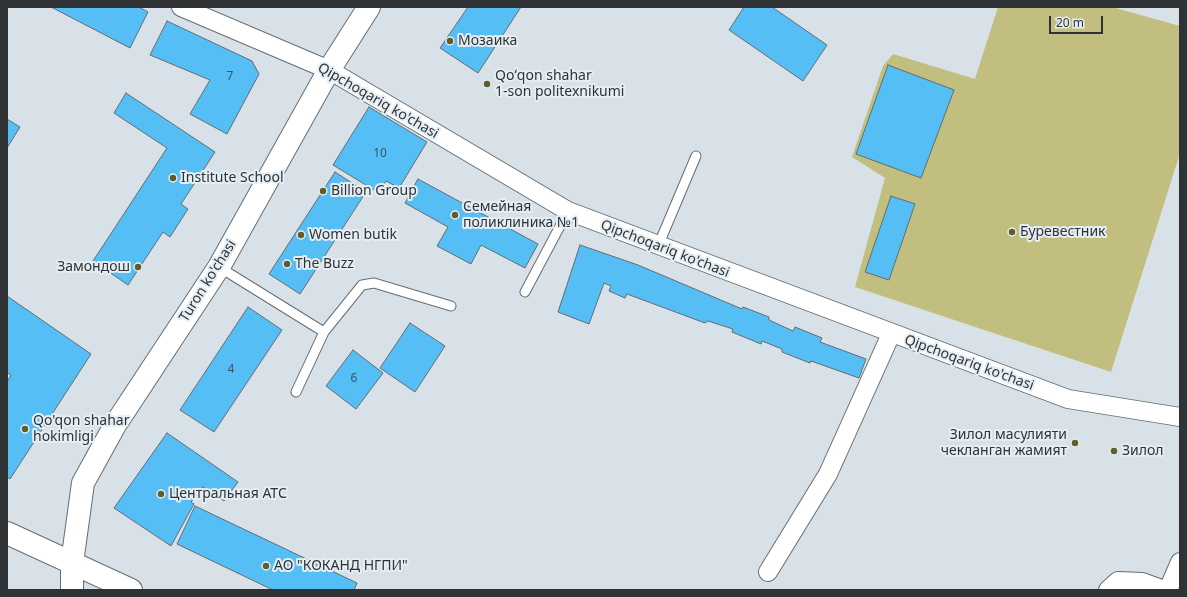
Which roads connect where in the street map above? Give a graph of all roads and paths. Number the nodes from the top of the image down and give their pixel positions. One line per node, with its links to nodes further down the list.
1 (181, 7): 3 (street, Qipchoqariq ko'chasi)
2 (369, 7): 3 (main road, Turon ko'chasi)
3 (329, 70): 5 (street, Qipchoqariq ko'chasi); 7 (main road, Turon ko'chasi)
4 (696, 156): 6 (lane)
5 (568, 211): 6 (street, Qipchoqariq ko'chasi); 8 (lane)
6 (658, 246): 11 (street, Qipchoqariq ko'chasi)
7 (219, 267): 10 (lane); 16 (main road, Turon ko'chasi)
8 (525, 292)
9 (451, 306): 10 (lane)
10 (324, 332): 12 (lane)
11 (891, 334): 13 (street, Qipchoqariq ko'chasi); 17 (street)
12 (296, 392)
13 (1180, 417)
14 (7, 534): 16 (main road)
15 (1180, 562): 22 (street)
16 (72, 563): 18 (main road, Turon ko'chasi); 19 (main road)
17 (768, 572)
18 (72, 590)
19 (131, 590)
20 (1108, 590): 21 (street)
21 (1164, 590)
22 (1168, 590)

